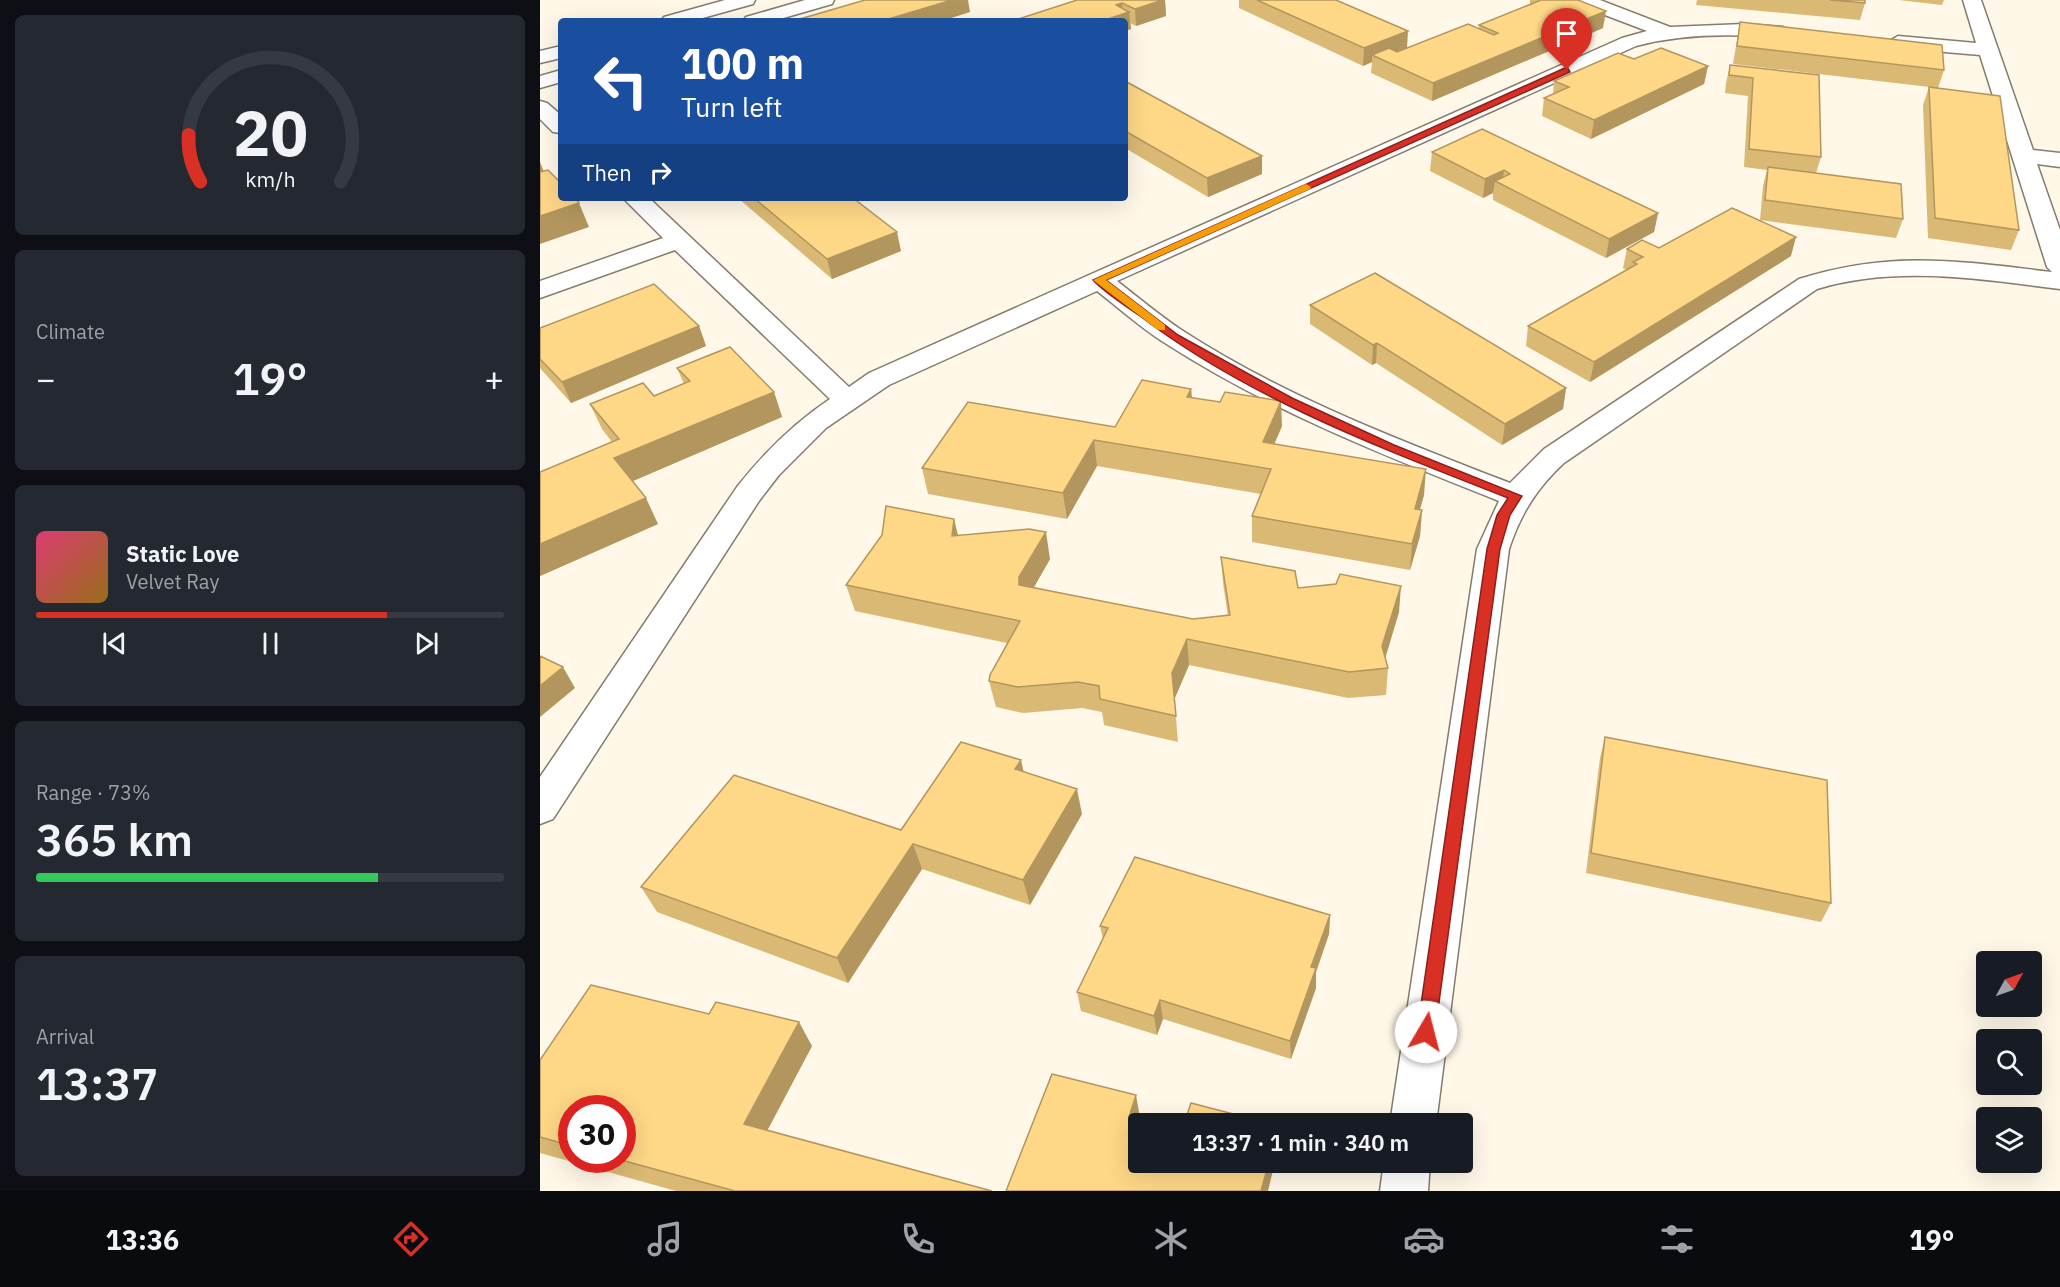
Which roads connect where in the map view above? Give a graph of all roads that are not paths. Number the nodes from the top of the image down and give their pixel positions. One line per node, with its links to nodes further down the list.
1 (746, 0): 5 (street)
2 (825, 0): 6 (street)
3 (1583, 0): 7 (street)
4 (1972, 0): 10 (street)
5 (682, 18)
6 (763, 18)
7 (1666, 32): 8 (street); 22 (street)
8 (1803, 34)
9 (1873, 40): 10 (street)
10 (1989, 50): 17 (street)
11 (558, 53): 12 (street)
12 (540, 57)
13 (558, 77): 14 (street)
14 (540, 82)
15 (540, 107): 16 (street)
16 (558, 124)
17 (2024, 156): 18 (street); 21 (street)
18 (2060, 160)
19 (638, 201): 20 (street)
20 (679, 240): 24 (street); 25 (street)
21 (2060, 267)
22 (1099, 280): 25 (street); 26 (street)
23 (2060, 281): 26 (street)
24 (540, 290)
25 (846, 399): 27 (street)
26 (1515, 496): 28 (street)
27 (540, 808)
28 (1415, 1113)
29 (1406, 1173): 30 (street)
30 (1404, 1191)

